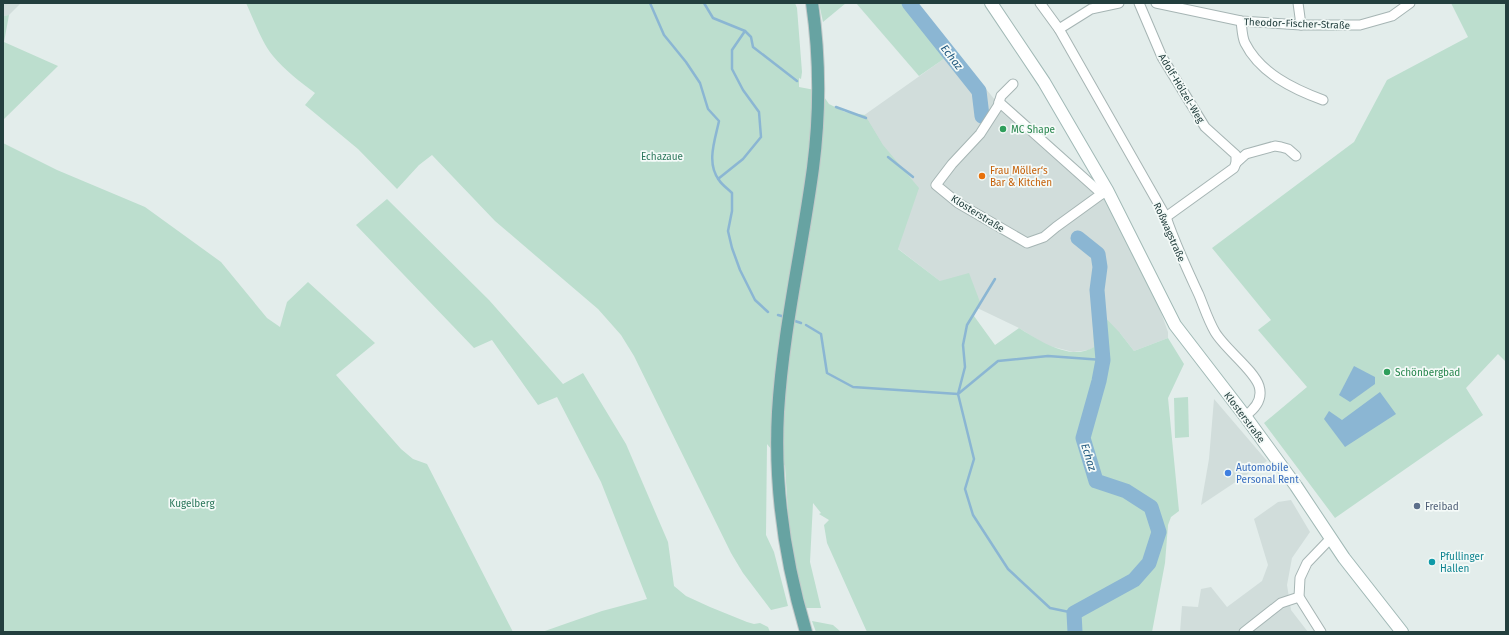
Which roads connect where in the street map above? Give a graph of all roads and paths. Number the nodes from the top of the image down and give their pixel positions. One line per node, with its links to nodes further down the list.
1 (812, 3): 23 (main road)
2 (991, 3): 18 (main road, Klosterstraße)
3 (1040, 3): 12 (street, Roßwagstraße)
4 (1119, 3): 9 (street)
5 (1139, 3): 17 (street, Adolf-Hölzel-Weg)
6 (1156, 3): 10 (street, Theodor-Fischer-Straße)
7 (1298, 3): 11 (street)
8 (1410, 3): 11 (street, Theodor-Fischer-Straße)
9 (1090, 6): 12 (street)
10 (1241, 22): 11 (street, Theodor-Fischer-Straße); 14 (street)
11 (1301, 25)
12 (1059, 29): 19 (street, Roßwagstraße)
13 (1013, 84): 15 (street, Klosterstraße)
14 (1323, 100)
15 (999, 102): 18 (street); 18 (street, Klosterstraße)
16 (1296, 156): 17 (street)
17 (1236, 163): 19 (street)
18 (1104, 192): 20 (main road, Klosterstraße)
19 (1166, 217): 20 (street, Roßwagstraße)
20 (1245, 416): 21 (main road, Klosterstraße)
21 (1331, 538): 22 (street); 26 (main road, Klosterstraße)
22 (1299, 597): 24 (street); 25 (street)
23 (806, 632)
24 (1244, 632)
25 (1321, 632)
26 (1402, 632)

